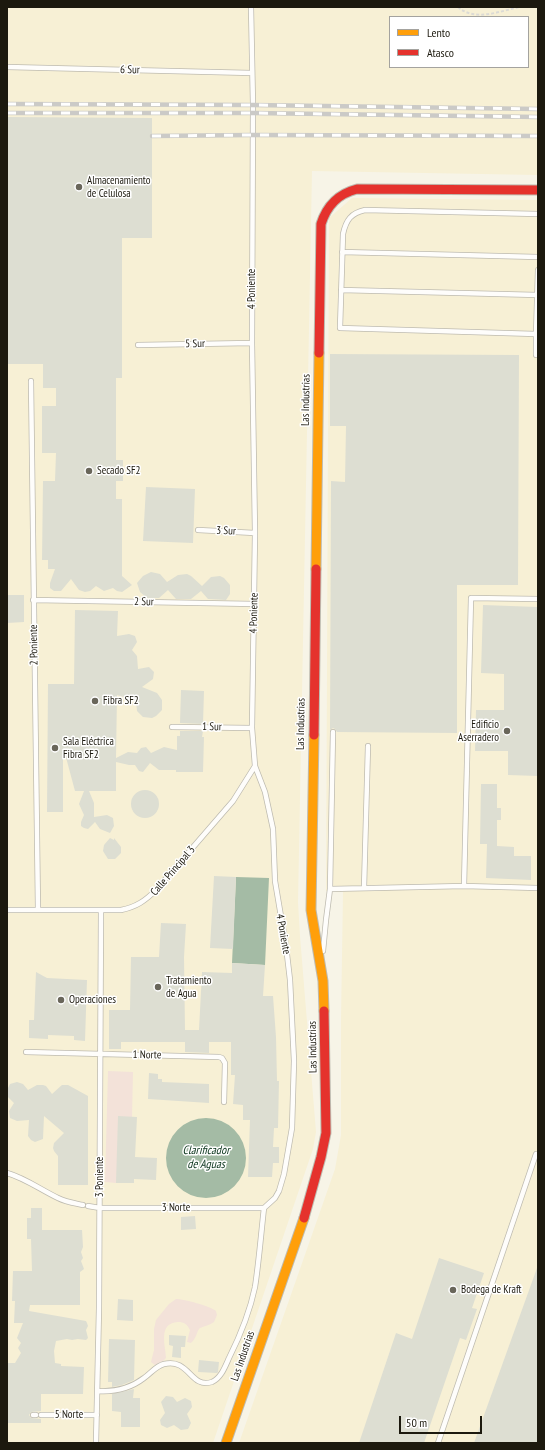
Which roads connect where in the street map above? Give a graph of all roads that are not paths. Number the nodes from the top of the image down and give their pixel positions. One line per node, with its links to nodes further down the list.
1 (251, 7): 3 (lane, 4 Poniente)
2 (7, 67): 3 (lane, 6 Sur)
3 (252, 72): 12 (lane, 4 Poniente)
4 (538, 190): 33 (street, Las Industrias)
5 (538, 214): 6 (lane)
6 (342, 252): 7 (lane); 9 (lane)
7 (538, 257)
8 (538, 270): 10 (lane)
9 (341, 290): 10 (lane); 11 (lane)
10 (538, 295): 11 (lane)
11 (536, 334): 14 (lane)
12 (252, 343): 13 (lane, 5 Sur); 17 (lane, 4 Poniente)
13 (138, 345)
14 (538, 355)
15 (31, 381): 19 (lane, 2 Poniente)
16 (198, 530): 17 (lane, 3 Sur)
17 (255, 533): 20 (lane, 4 Poniente)
18 (538, 599): 26 (lane)
19 (33, 600): 20 (lane, 2 Sur); 31 (lane, 2 Poniente)
20 (255, 604): 22 (lane, 4 Poniente)
21 (172, 726): 22 (lane, 1 Sur)
22 (252, 728): 25 (lane, 4 Poniente)
23 (333, 732): 29 (lane)
24 (368, 746): 27 (lane)
25 (255, 766): 32 (lane, Calle Principal 3); 42 (lane, 4 Poniente)
26 (464, 886): 27 (lane); 28 (lane)
27 (364, 888): 29 (lane)
28 (538, 888)
29 (330, 889): 33 (lane)
30 (7, 910): 31 (lane, Calle Principal 3)
31 (38, 910): 32 (lane, Calle Principal 3)
32 (101, 910): 35 (lane, 3 Poniente)
33 (323, 981): 47 (street, Las Industrias)
34 (26, 1052): 35 (lane, 1 Norte)
35 (101, 1054): 36 (lane, 1 Norte); 41 (lane, 3 Poniente)
36 (224, 1102)
37 (538, 1155): 48 (lane)
38 (7, 1173): 39 (lane)
39 (83, 1205)
40 (88, 1206): 41 (lane, 3 Norte)
41 (100, 1208): 42 (lane, 3 Norte); 43 (lane, 3 Poniente)
42 (264, 1208): 43 (lane)
43 (98, 1391): 45 (lane, 3 Poniente)
44 (37, 1415): 45 (lane, 5 Norte)
45 (97, 1415): 46 (lane, 3 Poniente)
46 (96, 1443)
47 (226, 1443)
48 (438, 1443)

